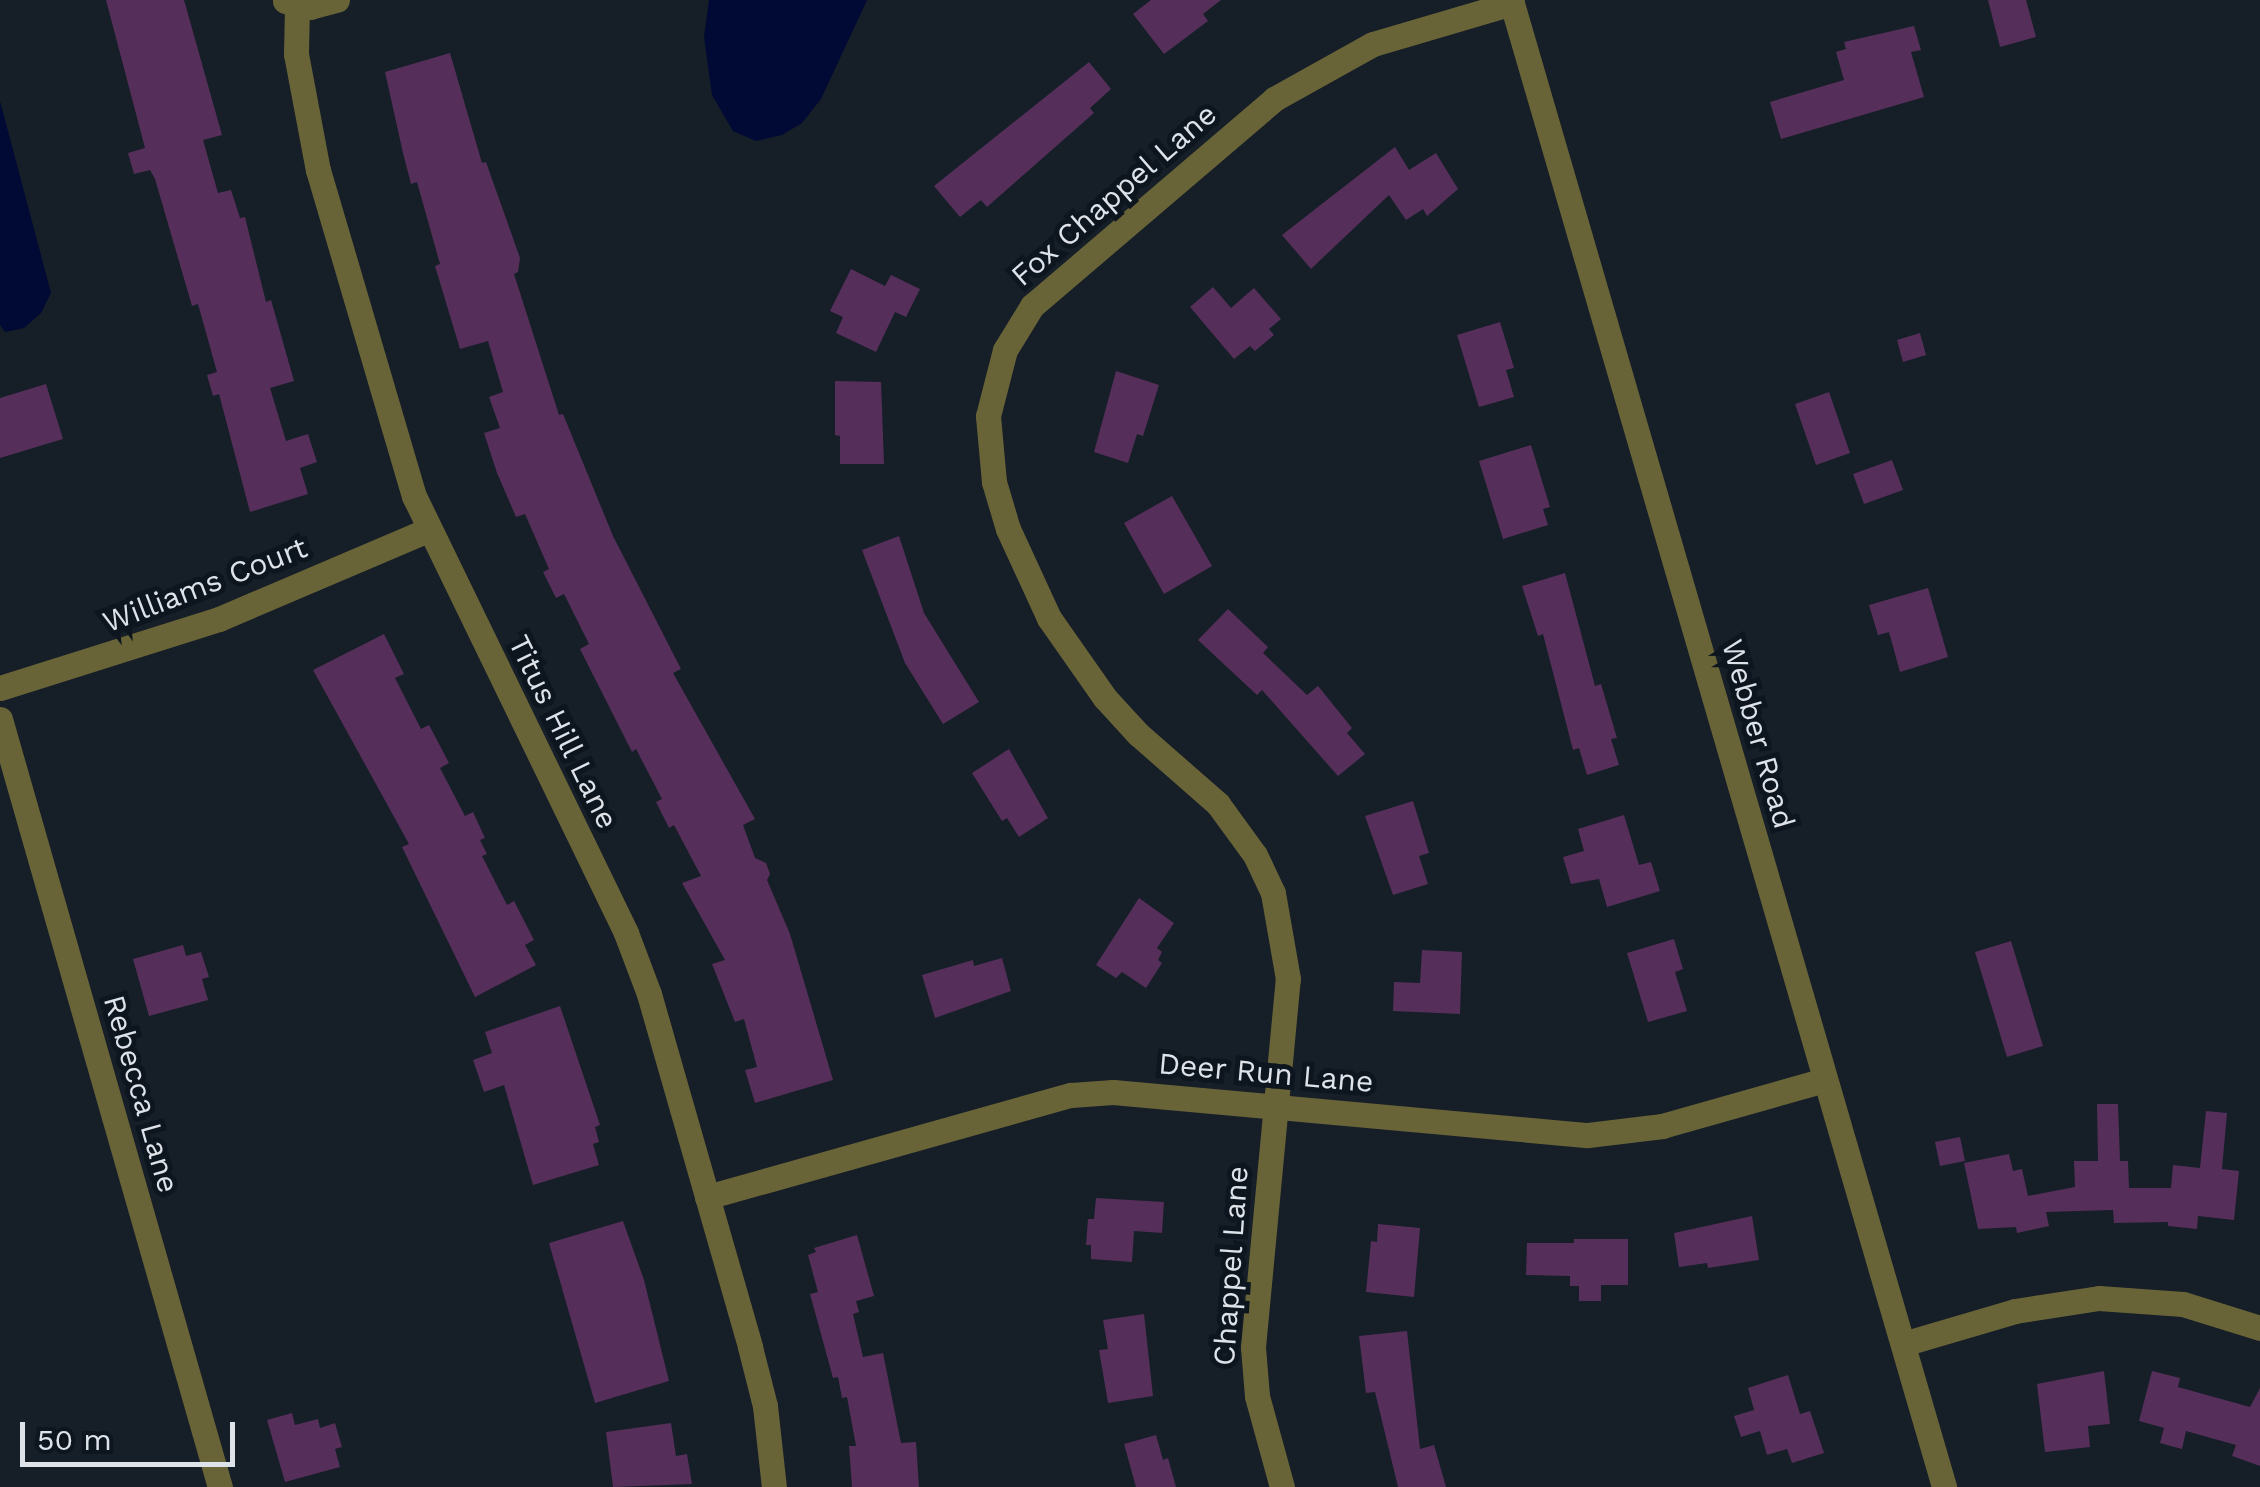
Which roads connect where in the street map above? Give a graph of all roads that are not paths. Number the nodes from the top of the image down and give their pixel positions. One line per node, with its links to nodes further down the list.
1 (338, 0): 3 (street, Titus Hill Lane)
2 (1511, 2): 7 (street, Webber Road); 8 (street, Fox Chappel Lane)
3 (290, 3): 4 (street, Titus Hill Lane)
4 (428, 530): 5 (street, Williams Court); 9 (street, Titus Hill Lane)
5 (0, 688)
6 (0, 718): 12 (street, Rebecca Lane)
7 (1825, 1080): 8 (street, Deer Run Lane); 11 (street, Webber Road)
8 (1276, 1106): 9 (street, Deer Run Lane); 14 (street, Chappel Lane)
9 (707, 1196): 13 (street, Titus Hill Lane)
10 (2260, 1328): 11 (street)
11 (1902, 1344): 15 (street, Webber Road)
12 (220, 1487)
13 (774, 1487)
14 (1282, 1487)
15 (1944, 1487)

